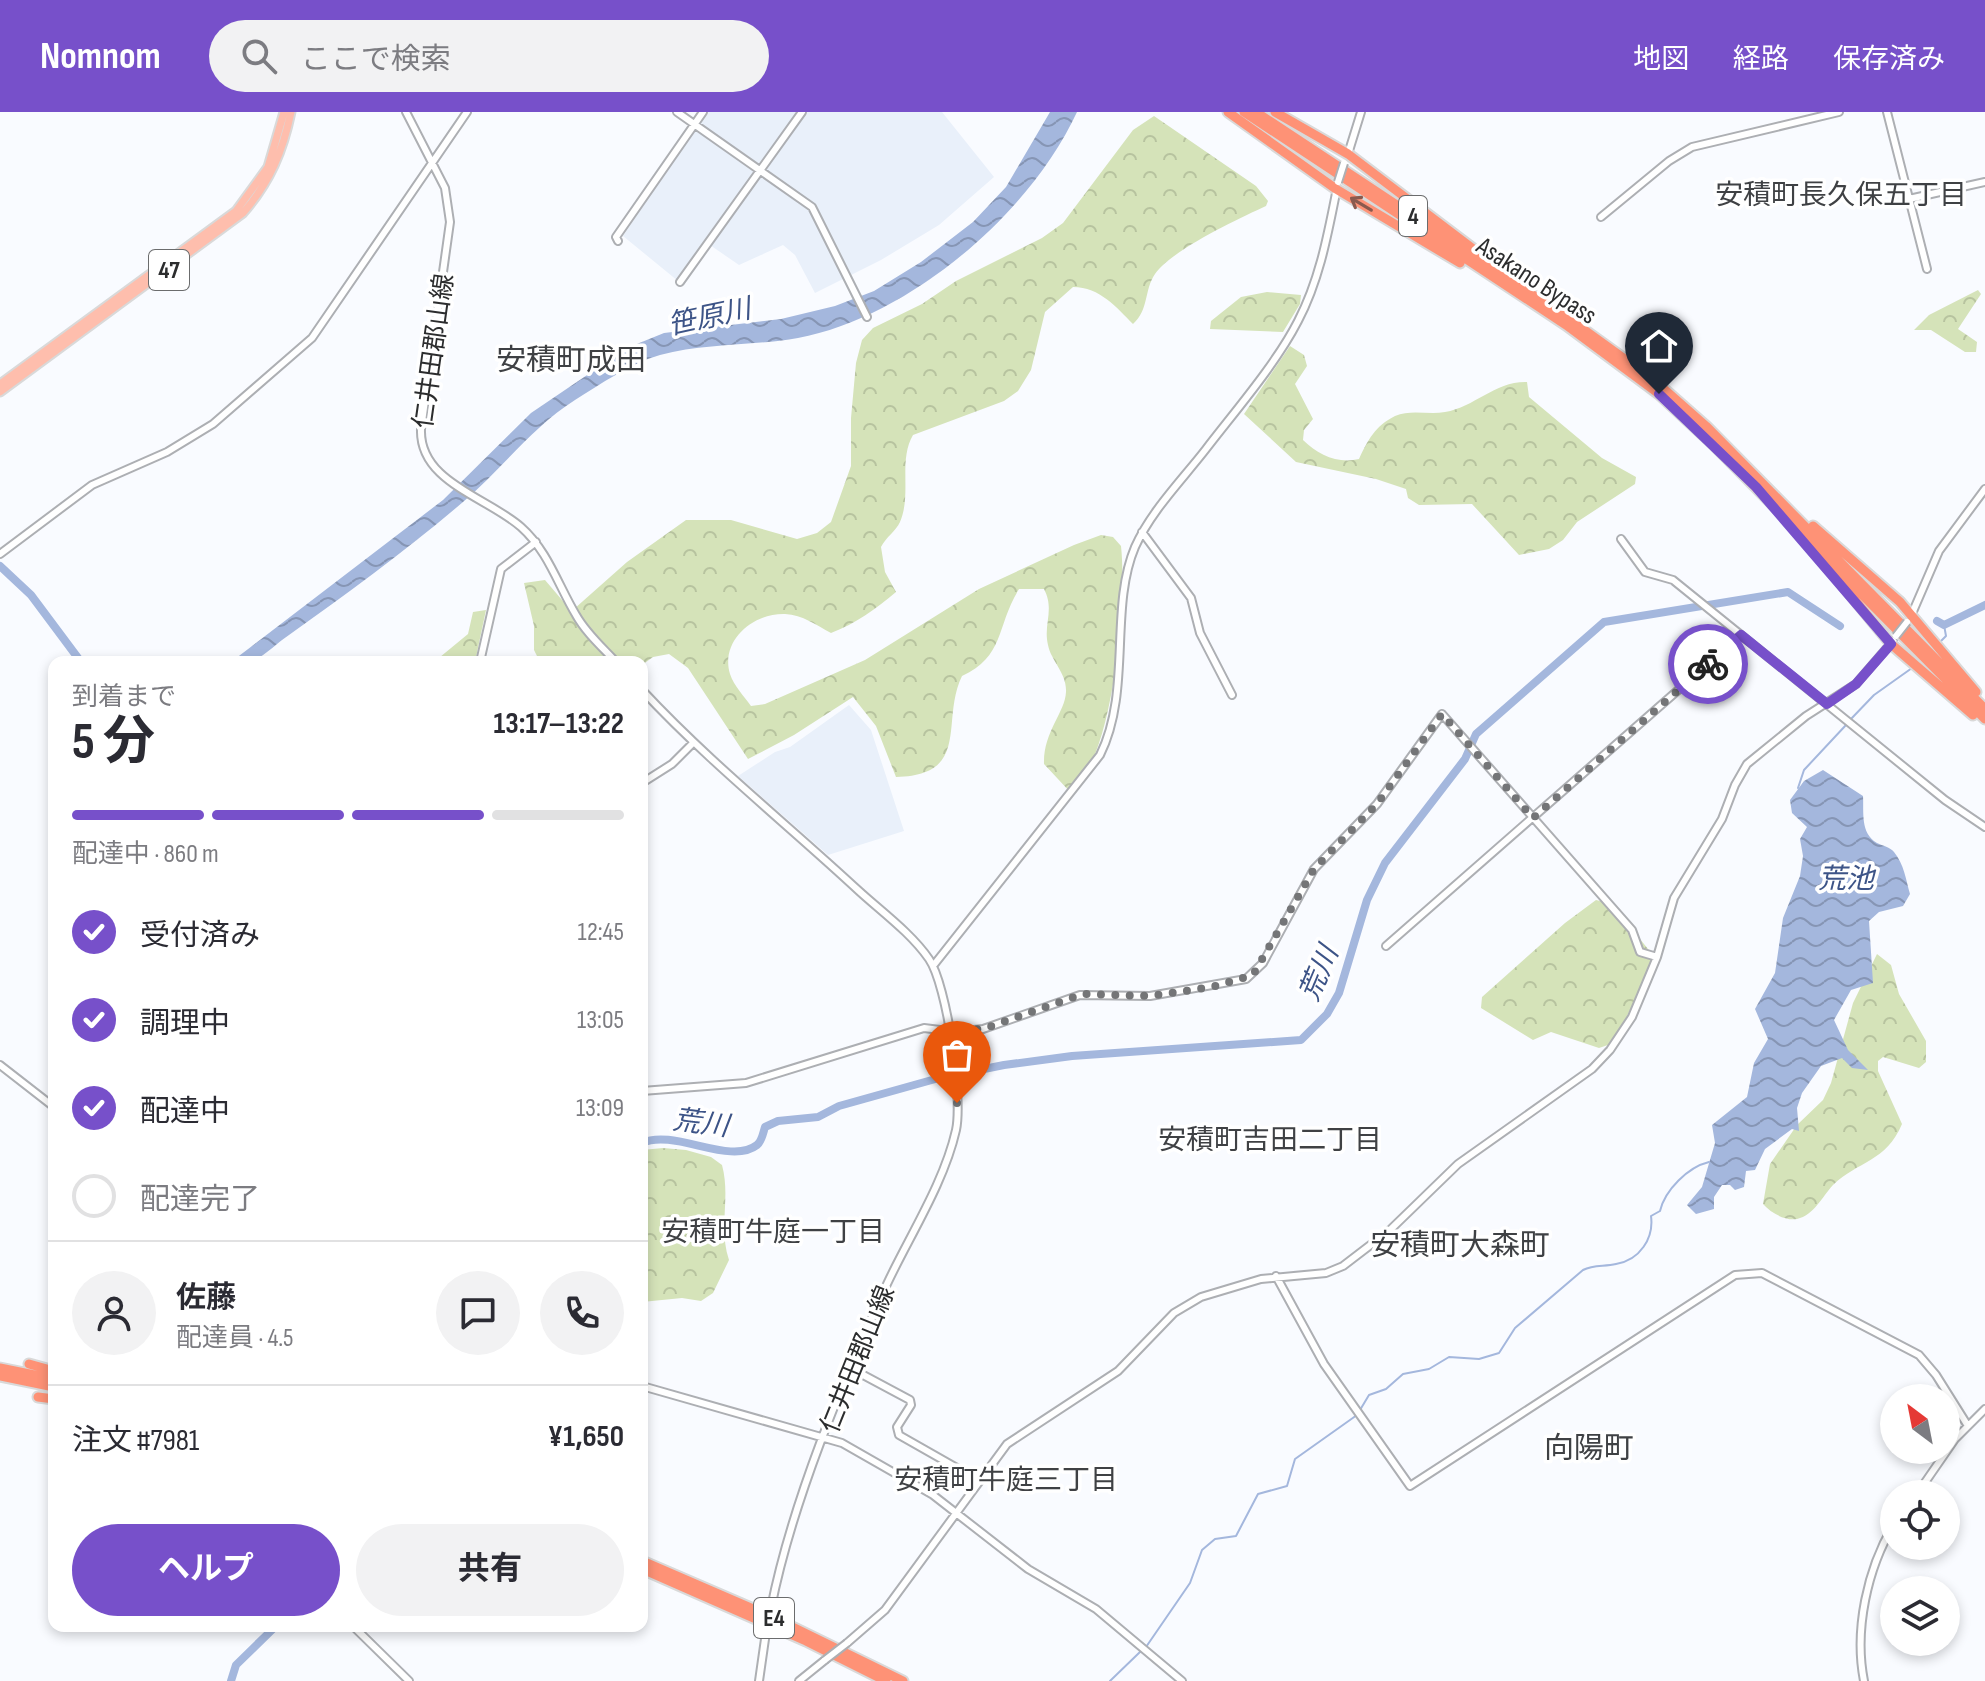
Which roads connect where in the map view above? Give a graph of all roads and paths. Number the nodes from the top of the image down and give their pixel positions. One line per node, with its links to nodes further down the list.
1 (284, 112): 29 (main road, 47)
2 (291, 112): 30 (main road, 47)
3 (406, 112): 17 (street, 仁井田郡山線)
4 (467, 112): 17 (street)
5 (677, 112): 15 (street)
6 (703, 112): 15 (street)
7 (802, 112): 18 (street)
8 (1228, 112): 20 (highway)
9 (1244, 112): 26 (highway, Asakano Bypass / 4)
10 (1256, 112): 28 (highway, Asakano Bypass / 4)
11 (1275, 112): 16 (highway)
12 (1361, 112): 16 (street)
13 (1839, 112): 22 (street)
14 (1887, 112): 21 (street)
15 (695, 124): 18 (street); 23 (street)
16 (1346, 159): 20 (street, bridge); 28 (highway)
17 (433, 162): 36 (street, 仁井田郡山線); 37 (street)
18 (760, 169): 25 (street); 27 (street)
19 (1985, 182): 21 (street)
20 (1337, 186): 26 (highway, one-way to 20); 34 (street)
21 (1909, 199): 24 (street)
22 (1601, 217)
23 (618, 241)
24 (1927, 269)
25 (680, 282)
26 (1526, 299): 32 (highway, Asakano Bypass / 4)
27 (867, 315)
28 (1569, 319): 31 (highway, Asakano Bypass / 4)
29 (0, 384)
30 (0, 392)
31 (1753, 474): 38 (highway); 47 (highway, Asakano Bypass / 4)
32 (1756, 487): 40 (highway); 48 (highway, Asakano Bypass / 4)
33 (1985, 489): 38 (street)
34 (1142, 532): 43 (street); 55 (street)
35 (1621, 539): 39 (street)
36 (536, 542): 41 (street); 42 (street, 仁井田郡山線)
37 (0, 554)
38 (1909, 618): 40 (street, bridge); 45 (highway)
39 (1741, 635): 46 (street); 51 (street)
40 (1894, 640): 46 (street); 48 (highway)
41 (481, 656)
42 (611, 656)
43 (1232, 695)
44 (648, 696): 49 (street, 仁井田郡山線)
45 (1985, 702)
46 (1827, 704): 52 (street); 54 (street)
47 (1985, 709)
48 (1985, 722)
49 (692, 744): 50 (street); 55 (street, 仁井田郡山線)
50 (648, 779)
51 (1533, 818): 53 (street); 54 (street); 56 (street)
52 (1985, 827)
53 (1386, 946)
54 (1657, 957): 60 (street)
55 (933, 966): 56 (street, 仁井田郡山線)
56 (949, 1031): 58 (street); 64 (street, 仁井田郡山線)
57 (0, 1065): 59 (street)
58 (648, 1091)
59 (48, 1102)
60 (1276, 1276): 72 (street); 75 (street)
61 (29, 1364): 63 (highway)
62 (0, 1368): 66 (highway)
63 (48, 1369)
64 (852, 1369): 73 (street, 仁井田郡山線); 75 (street)
65 (0, 1376): 67 (highway)
66 (48, 1378)
67 (48, 1386)
68 (648, 1388): 73 (street)
69 (38, 1397): 70 (highway)
70 (48, 1398)
71 (1985, 1409): 72 (street)
72 (1968, 1426): 74 (street)
73 (825, 1436): 76 (street); 82 (street, 仁井田郡山線, bridge)
74 (1928, 1480)
75 (980, 1481): 76 (street)
76 (957, 1513): 83 (street, bridge); 86 (street)
77 (1881, 1560): 87 (street)
78 (648, 1564): 85 (highway, E4)
79 (648, 1572): 84 (highway, E4)
80 (359, 1632): 81 (street)
81 (409, 1681)
82 (759, 1681)
83 (799, 1681)
84 (886, 1681)
85 (903, 1681)
86 (1182, 1681)
87 (1864, 1681)

